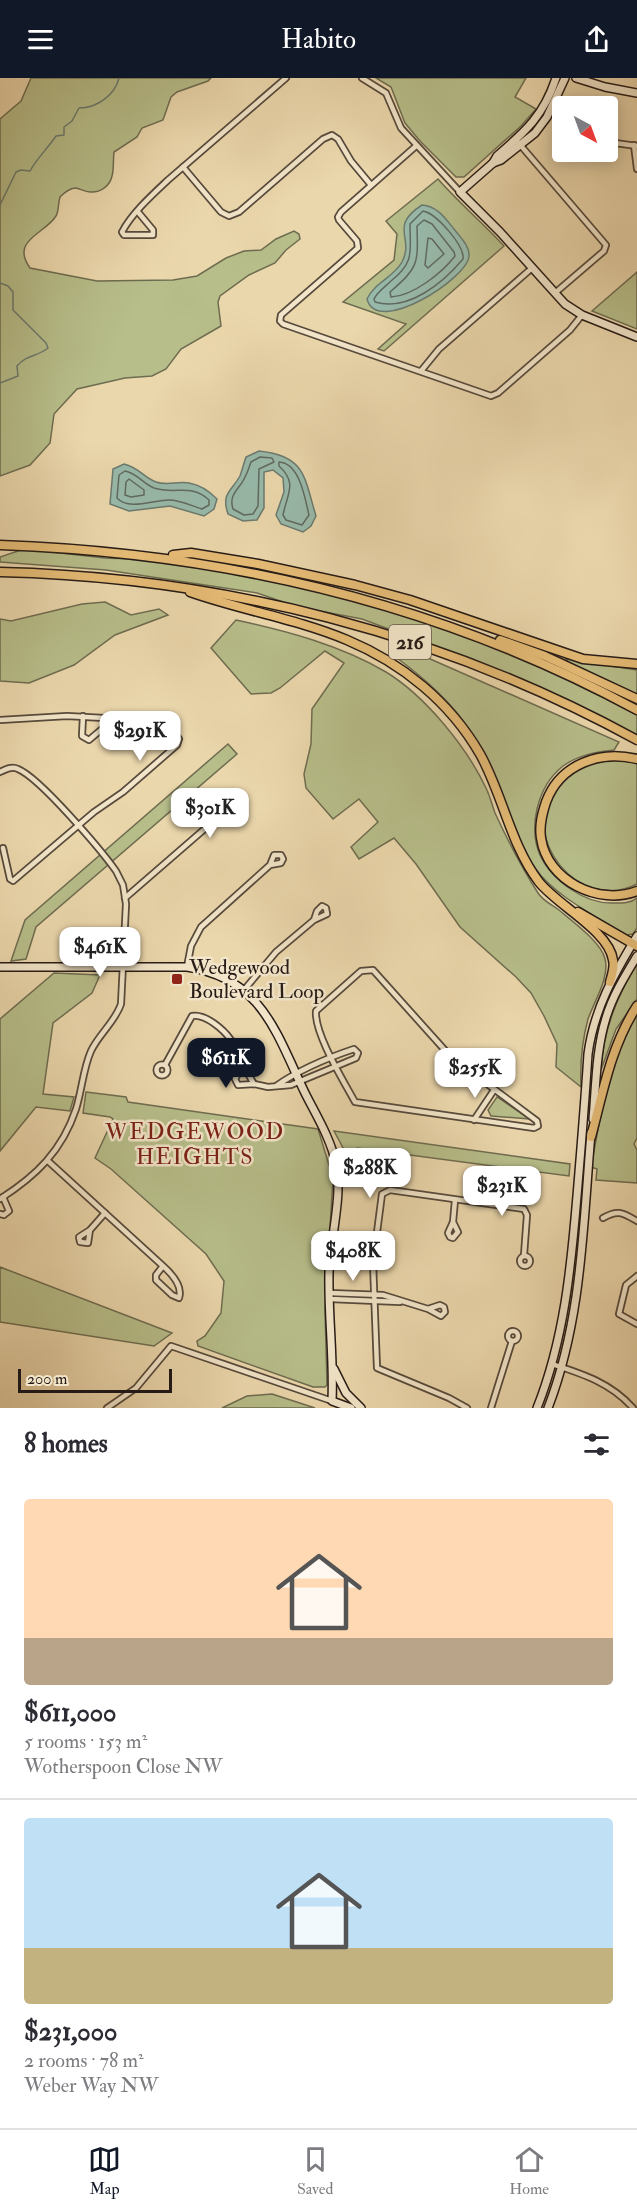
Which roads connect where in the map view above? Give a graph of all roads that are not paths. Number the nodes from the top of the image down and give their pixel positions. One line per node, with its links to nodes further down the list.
1 (286, 78): 11 (street)
2 (362, 78): 9 (street)
3 (556, 78): 7 (street)
4 (565, 78): 7 (street)
5 (576, 78): 6 (street)
6 (637, 93)
7 (518, 142): 14 (street); 17 (street)
8 (618, 143): 10 (street)
9 (416, 146): 13 (street); 14 (street)
10 (635, 146): 12 (street)
11 (183, 167): 13 (street); 15 (street)
12 (637, 169)
13 (371, 185): 20 (street)
14 (459, 192): 16 (street)
15 (138, 212): 15 (street)
16 (532, 268): 17 (street); 20 (street)
17 (554, 294): 18 (street)
18 (582, 315): 19 (street); 20 (street)
19 (637, 337)
20 (421, 371)
21 (0, 545): 22 (highway, 216)
22 (162, 557): 25 (highway, 216); 26 (highway)
23 (0, 572): 24 (highway, 216)
24 (170, 585): 32 (highway, 216); 41 (highway)
25 (452, 627): 27 (highway); 28 (highway, 216)
26 (637, 664)
27 (637, 699)
28 (637, 710)
29 (83, 716): 30 (street); 30 (street); 31 (street)
30 (115, 718): 36 (street)
31 (0, 720)
32 (637, 740)
33 (637, 759): 39 (highway)
34 (0, 772): 36 (street)
35 (223, 813): 40 (street)
36 (78, 826): 37 (street); 40 (street)
37 (3, 848)
38 (270, 865): 50 (street)
39 (637, 891)
40 (125, 898): 48 (street)
41 (558, 898): 44 (highway); 51 (highway)
42 (314, 920): 52 (street)
43 (637, 936): 44 (street)
44 (634, 945): 51 (street)
45 (637, 956): 62 (street)
46 (66, 966): 47 (street); 47 (street); 49 (street)
47 (78, 966): 48 (street)
48 (123, 966): 50 (street); 63 (street)
49 (0, 967)
50 (187, 967): 52 (street)
51 (610, 982): 81 (street)
52 (244, 990): 58 (street)
53 (637, 1006): 62 (highway)
54 (332, 1057): 56 (street); 56 (street); 58 (street); 60 (street)
55 (165, 1065): 57 (street)
56 (335, 1065): 58 (street); 61 (street)
57 (243, 1066): 59 (street); 59 (street)
58 (298, 1078): 59 (street); 75 (street)
59 (254, 1084)
60 (494, 1090): 61 (street); 61 (street)
61 (474, 1120)
62 (591, 1137): 82 (street)
63 (48, 1161): 64 (street); 67 (street)
64 (1, 1198): 66 (street)
65 (455, 1200): 70 (street); 72 (street); 76 (street)
66 (0, 1214)
67 (105, 1214): 71 (street); 73 (street)
68 (603, 1218): 69 (street)
69 (637, 1221)
70 (453, 1222)
71 (90, 1230)
72 (524, 1256)
73 (163, 1266): 73 (street)
74 (637, 1276): 78 (street)
75 (330, 1296): 76 (street); 80 (street)
76 (374, 1298): 77 (street); 87 (street)
77 (428, 1309)
78 (637, 1324)
79 (512, 1341): 88 (street)
80 (332, 1363): 83 (street); 86 (street)
81 (552, 1364): 82 (street); 89 (street)
82 (561, 1367): 90 (street); 91 (street)
83 (332, 1401): 84 (street); 85 (street)
84 (107, 1408)
85 (351, 1408)
86 (361, 1408)
87 (467, 1408)
88 (490, 1408)
89 (537, 1408)
90 (548, 1408)
91 (633, 1408)

